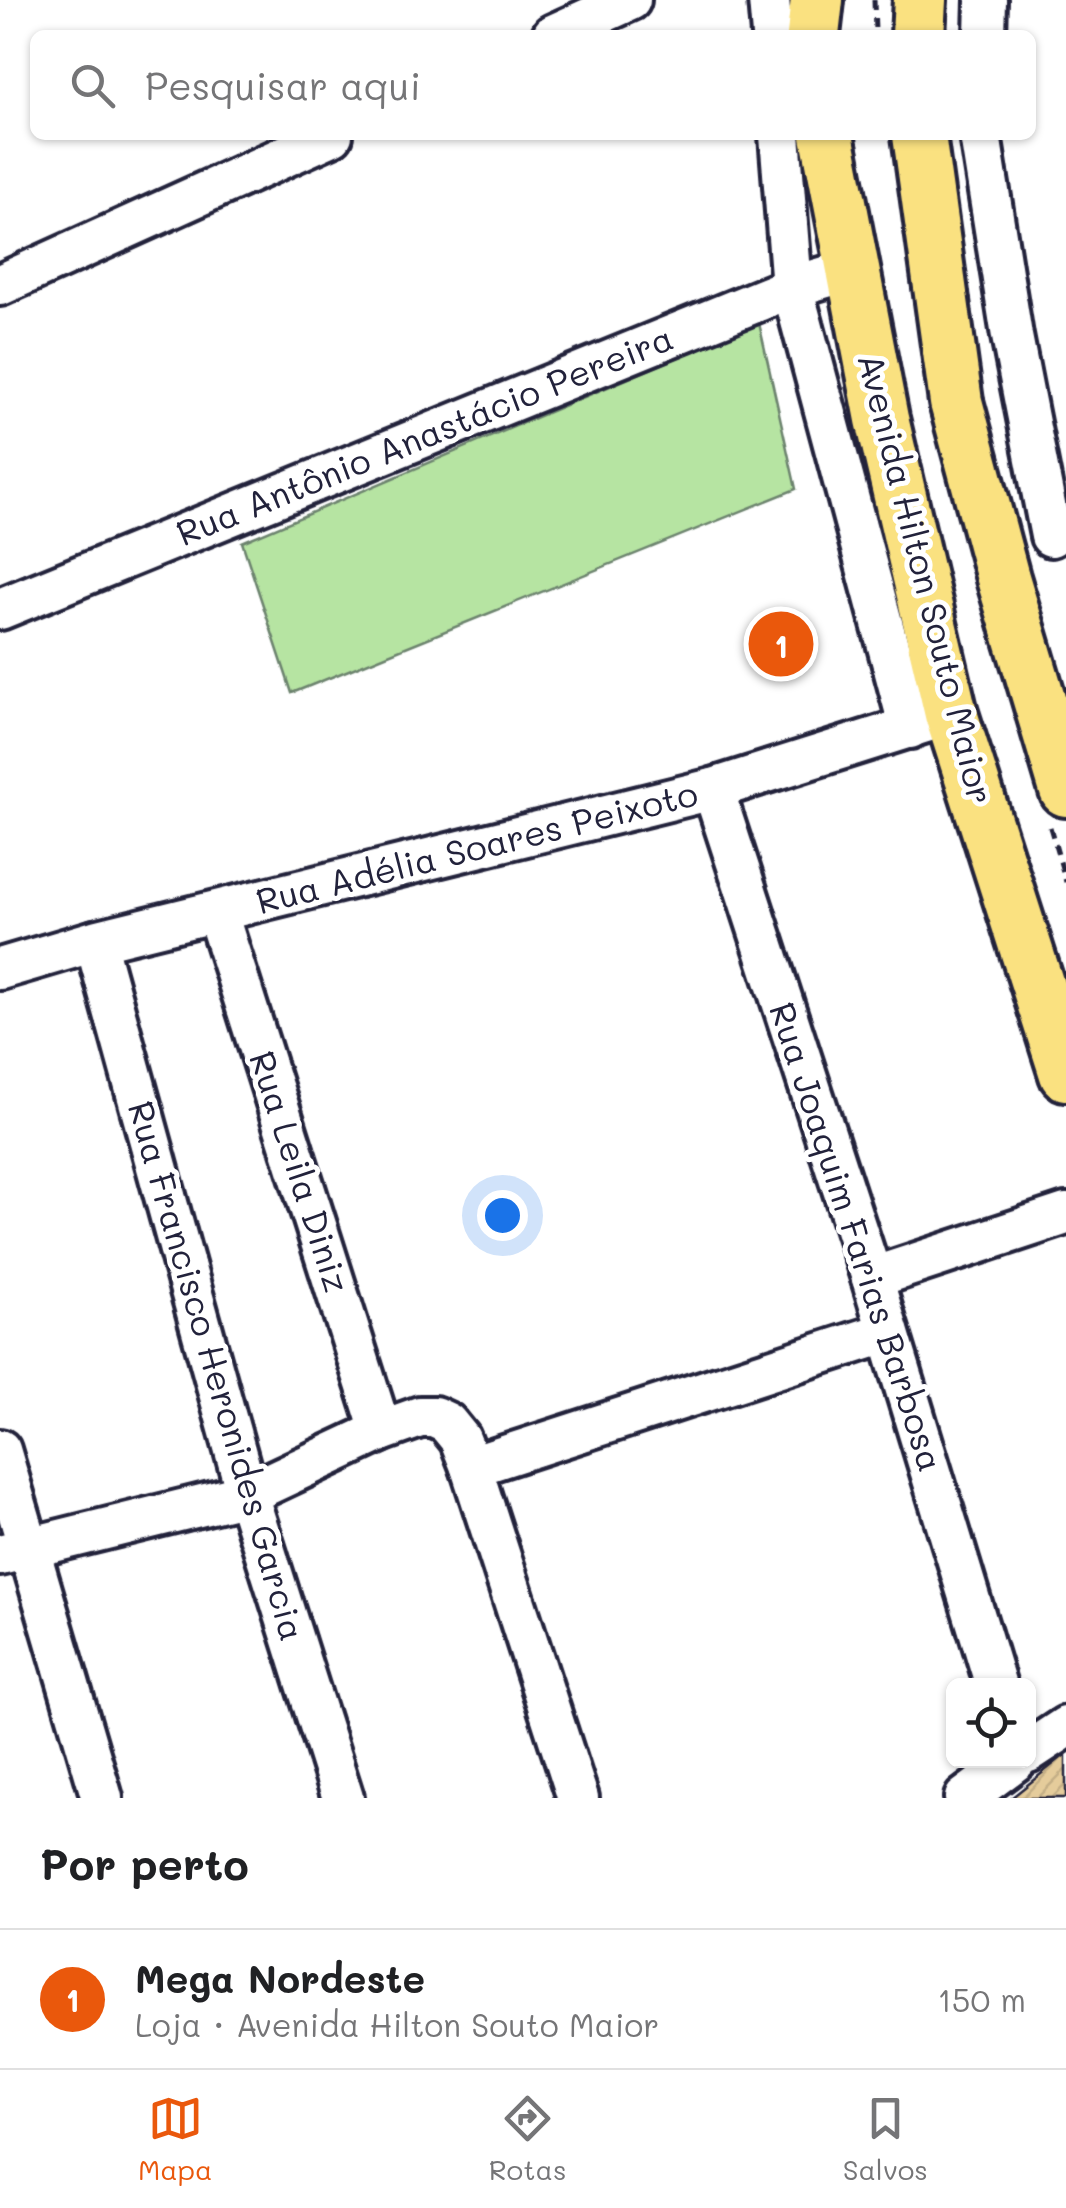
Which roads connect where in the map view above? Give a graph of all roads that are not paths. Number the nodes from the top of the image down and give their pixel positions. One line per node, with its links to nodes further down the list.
1 (630, 0): 6 (street)
2 (769, 0): 7 (street)
3 (816, 0): 8 (main road)
4 (920, 0): 9 (main road)
5 (986, 0): 10 (street)
6 (564, 30)
7 (772, 30)
8 (813, 30)
9 (918, 30)
10 (985, 30)
11 (321, 140): 17 (street)
12 (780, 140): 18 (street, Avenida Hilton Souto Maior)
13 (828, 140): 16 (main road, Avenida Hilton Souto Maior)
14 (920, 140): 20 (main road, Avenida Hilton Souto Maior)
15 (981, 140): 19 (street)
16 (852, 269): 18 (street, Rua Antônio Anastácio Pereira); 22 (main road, Avenida Hilton Souto Maior)
17 (0, 286)
18 (792, 287): 21 (street, Rua Antônio Anastácio Pereira); 22 (street, Avenida Hilton Souto Maior)
19 (1059, 529): 20 (street)
20 (1003, 578): 24 (main road, Avenida Hilton Souto Maior)
21 (0, 609)
22 (930, 721): 23 (street, Rua Adélia Soares Peixoto); 28 (main road, Avenida Hilton Souto Maior)
23 (713, 789): 25 (street, Rua Adélia Soares Peixoto); 30 (street, Rua Joaquim Farias Barbosa)
24 (1066, 790)
25 (217, 912): 26 (street, Rua Adélia Soares Peixoto); 32 (street, Rua Leila Diniz)
26 (95, 942): 27 (street, Rua Adélia Soares Peixoto); 35 (street, Rua Francisco Heronides Garcia)
27 (0, 970)
28 (1066, 1074)
29 (1066, 1214): 30 (street)
30 (872, 1278): 31 (street, Rua Joaquim Farias Barbosa)
31 (888, 1332): 34 (street); 37 (street, Rua Joaquim Farias Barbosa)
32 (381, 1431): 34 (street); 35 (street)
33 (0, 1450): 36 (street)
34 (471, 1467): 43 (street)
35 (246, 1494): 36 (street); 42 (street, Rua Francisco Heronides Garcia)
36 (14, 1551): 41 (street)
37 (994, 1678)
38 (1066, 1727): 39 (street)
39 (1036, 1747)
40 (1005, 1768): 44 (street)
41 (102, 1798)
42 (344, 1798)
43 (578, 1798)
44 (965, 1798)

